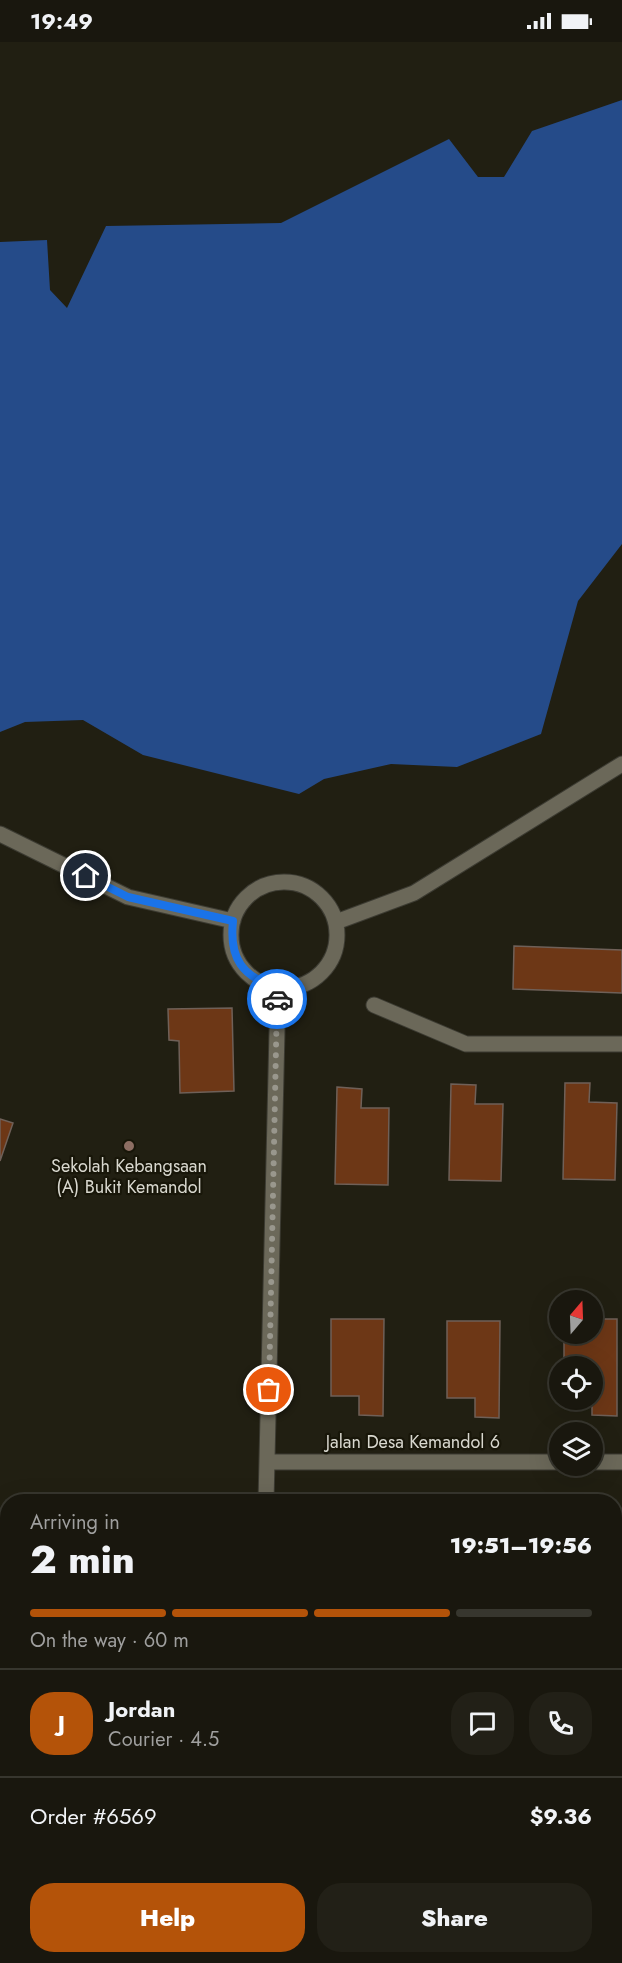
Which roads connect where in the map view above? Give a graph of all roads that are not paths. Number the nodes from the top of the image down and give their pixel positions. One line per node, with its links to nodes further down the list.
1 (622, 764): 4 (street)
2 (0, 834): 3 (street)
3 (233, 921): 4 (street); 5 (street)
4 (336, 922): 5 (street)
5 (278, 988): 8 (street)
6 (374, 1005): 7 (street)
7 (622, 1044)
8 (267, 1461): 9 (street, Jalan Desa Kemandol 6); 12 (street)
9 (549, 1462)
10 (603, 1462): 11 (street)
11 (622, 1462)
12 (266, 1494)

